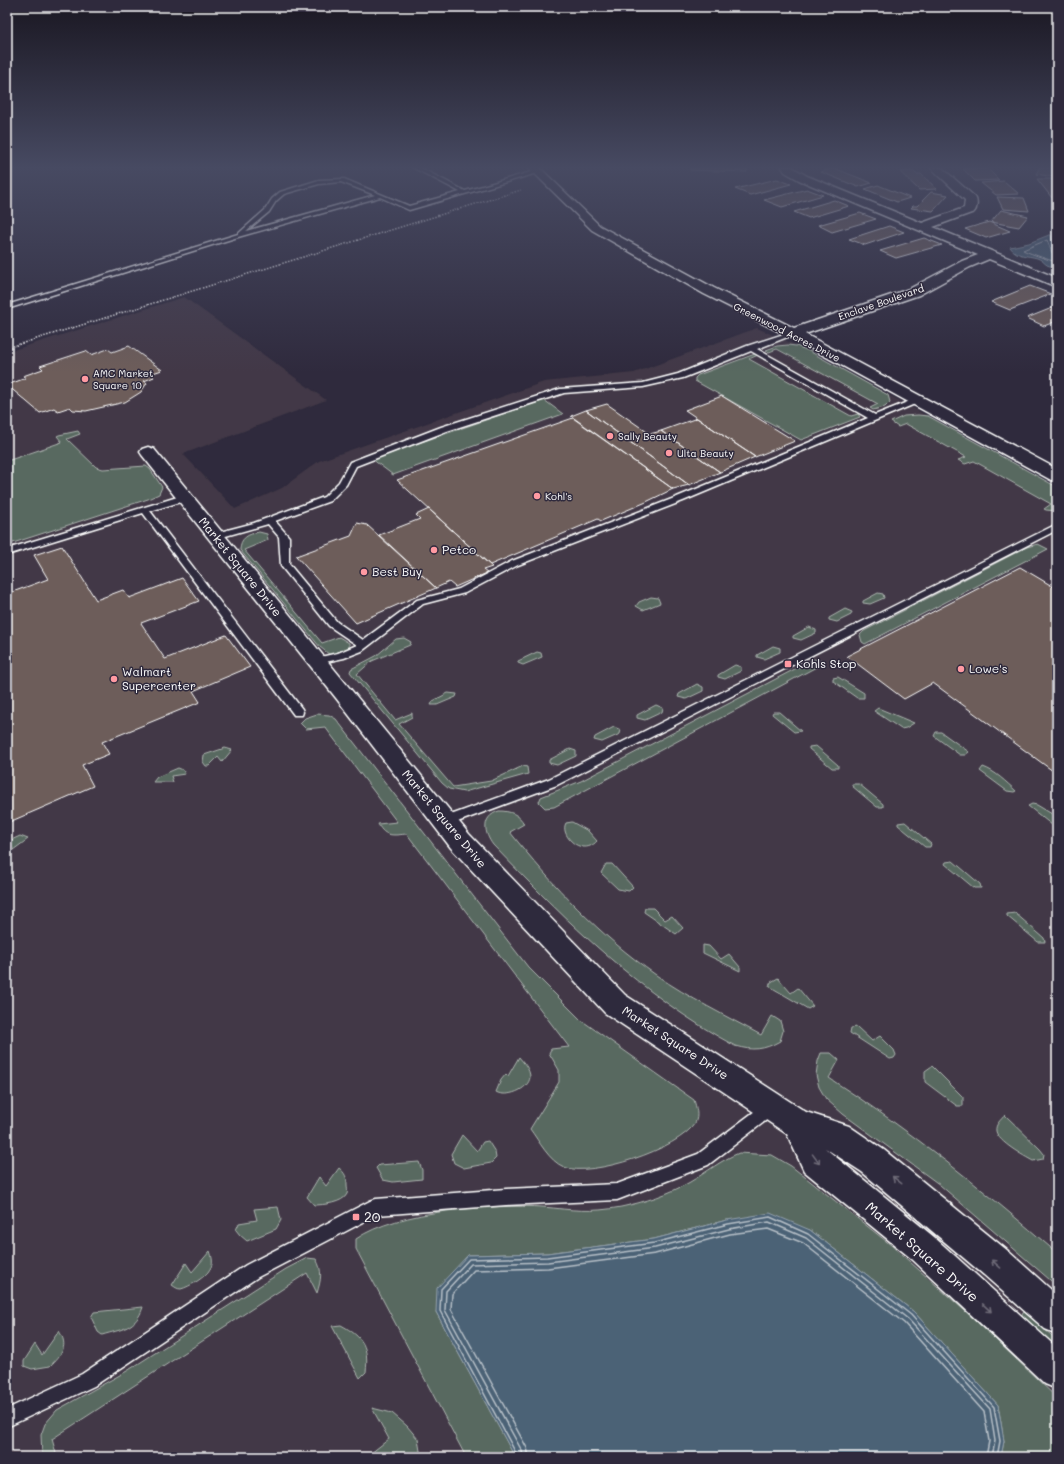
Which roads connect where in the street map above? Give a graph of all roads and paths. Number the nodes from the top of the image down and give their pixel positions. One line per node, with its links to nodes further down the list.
1 (373, 235): 9 (path)
2 (609, 235): 8 (street, Greenwood Acres Drive)
3 (942, 235): 5 (street)
4 (236, 236): 7 (lane)
5 (988, 255): 6 (street); 8 (street, Enclave Boulevard)
6 (1057, 283)
7 (7, 307)
8 (793, 333): 10 (lane); 11 (street, Greenwood Acres Drive)
9 (7, 348)
10 (750, 348): 12 (lane); 17 (lane)
11 (918, 401): 12 (lane); 14 (street, Greenwood Acres Drive)
12 (874, 419): 21 (lane)
13 (148, 452): 15 (street, Market Square Drive)
14 (1057, 476)
15 (184, 498): 16 (lane); 19 (street, Market Square Drive)
16 (145, 510): 20 (lane); 23 (lane)
17 (270, 521): 19 (lane); 21 (lane)
18 (1057, 528): 24 (lane)
19 (215, 536): 22 (street, Market Square Drive)
20 (7, 552)
21 (364, 645): 22 (lane)
22 (316, 661): 24 (street, Market Square Drive)
23 (298, 712)
24 (444, 822): 25 (street, Market Square Drive)
25 (772, 1106): 26 (street, Market Square Drive); 29 (lane)
26 (798, 1124): 27 (street, Market Square Drive, one-way to 26); 28 (street, Market Square Drive, one-way to 28)
27 (1057, 1317)
28 (1057, 1372)
29 (7, 1418)

